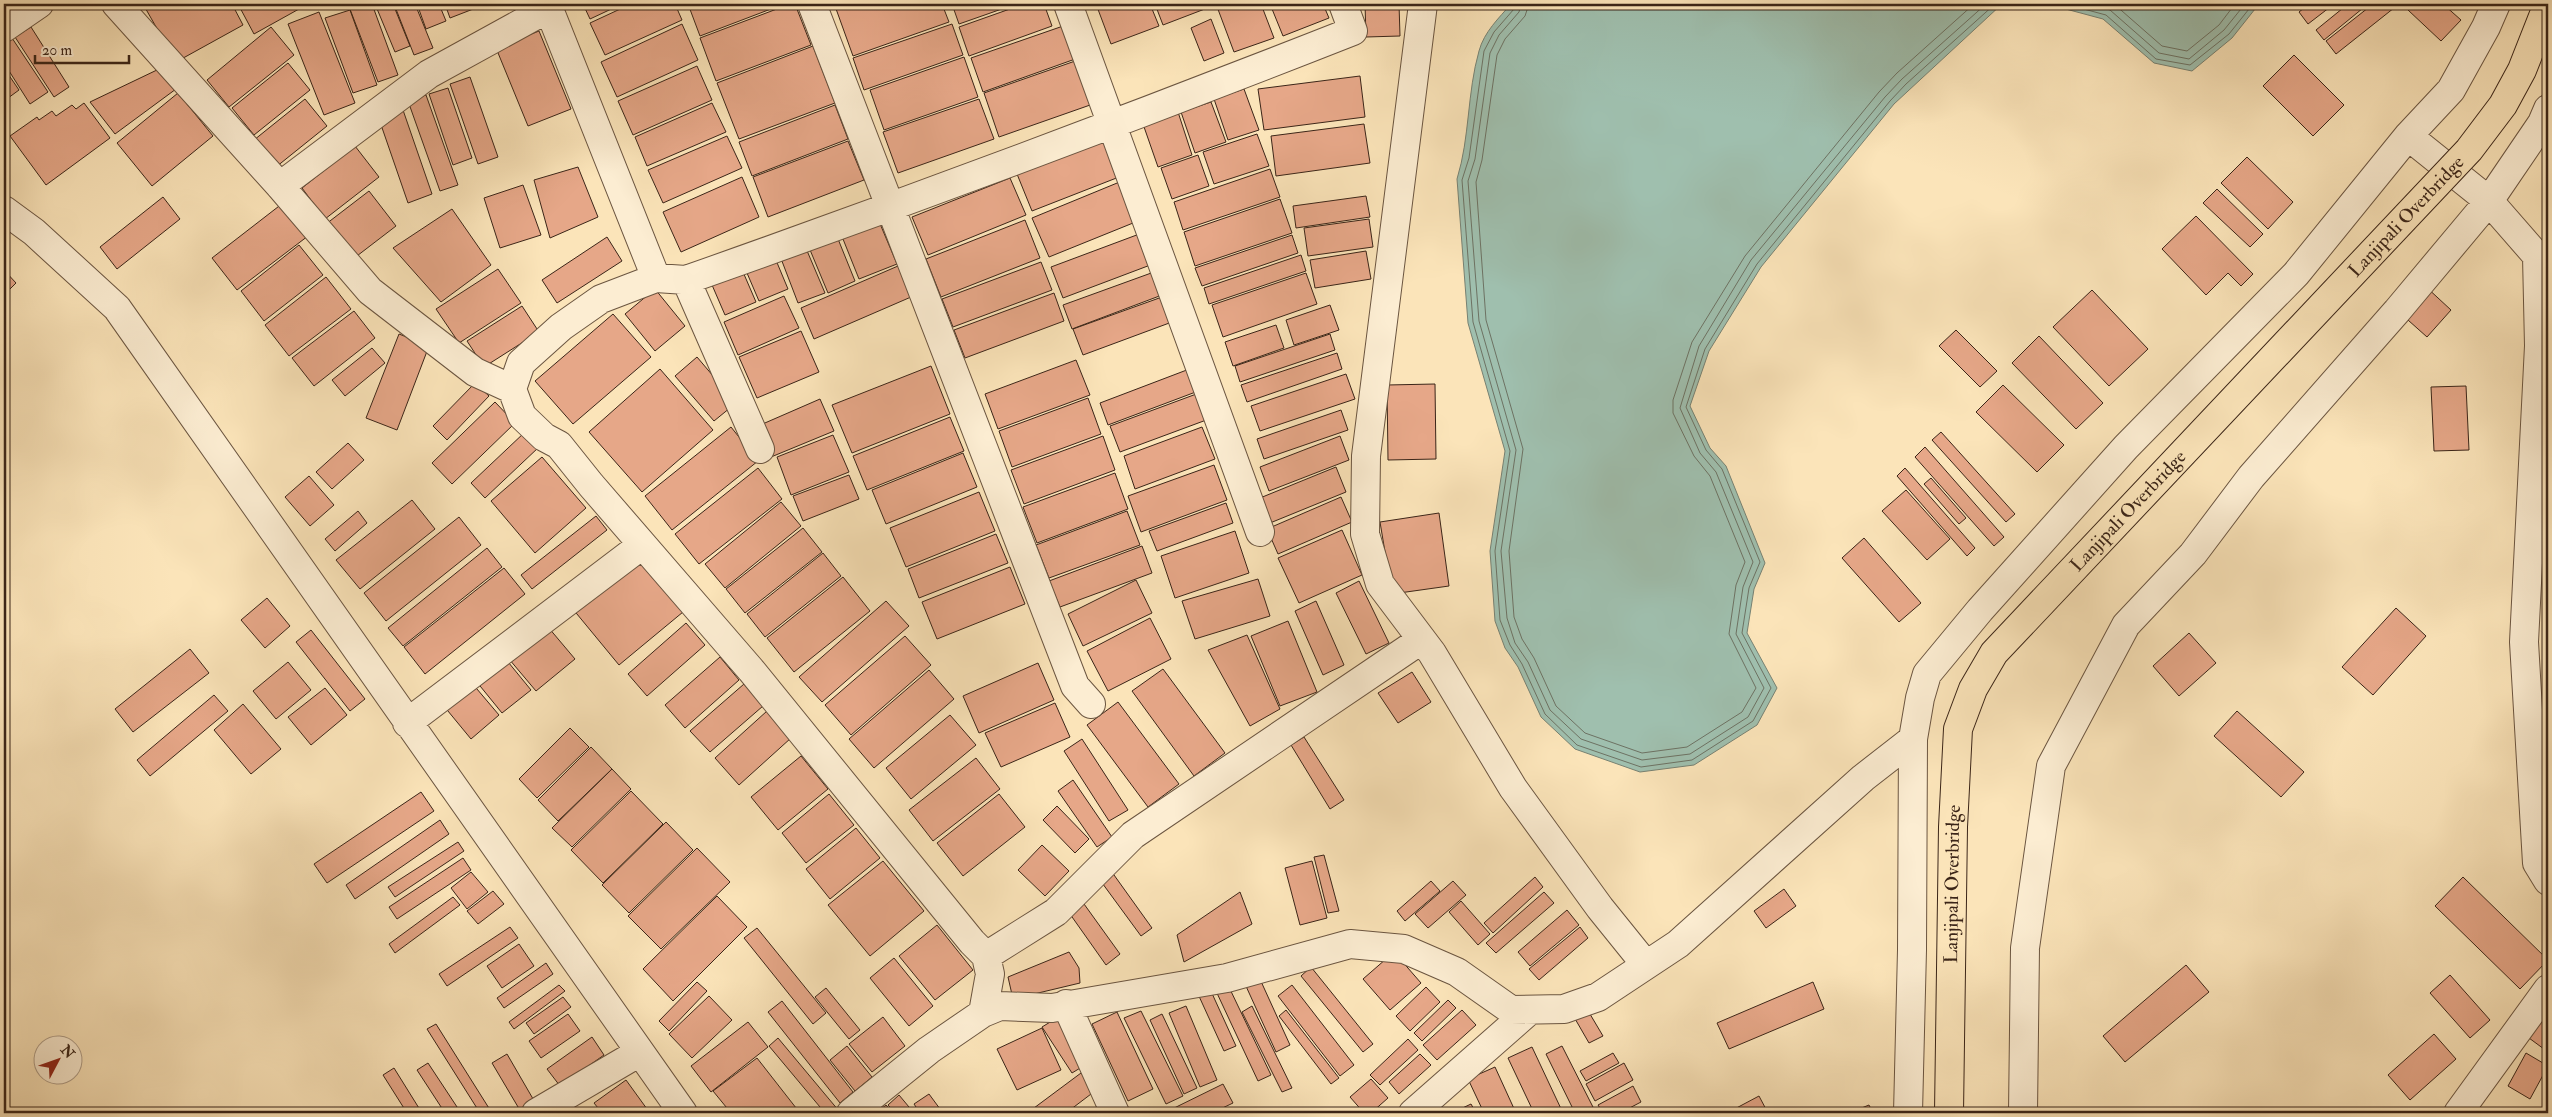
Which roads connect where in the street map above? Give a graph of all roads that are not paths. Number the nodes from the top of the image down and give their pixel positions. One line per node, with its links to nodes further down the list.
1 (39, 4): 10 (street)
2 (116, 4): 14 (street)
3 (812, 4): 16 (street)
4 (1068, 4): 12 (street)
5 (1343, 4): 12 (street)
6 (1423, 4): 24 (street)
7 (2496, 4): 13 (street)
8 (2548, 4): 42 (main road, Lanjipali Overbridge, bridge)
9 (548, 6): 14 (street); 18 (street)
10 (4, 28)
11 (2548, 109): 15 (street)
12 (1112, 126): 16 (street); 22 (street)
13 (2408, 136): 15 (street); 27 (street)
14 (280, 186): 20 (street)
15 (2489, 201): 28 (street); 43 (street)
16 (890, 208): 19 (street); 25 (street)
17 (4, 210): 26 (street)
18 (656, 278): 19 (street); 20 (street)
19 (686, 280): 21 (street)
20 (512, 389): 23 (street)
21 (760, 449)
22 (1260, 532)
23 (642, 545): 26 (street); 29 (street)
24 (1421, 640): 29 (street); 30 (street)
25 (1091, 704)
26 (407, 724): 35 (street)
27 (1913, 739): 30 (street); 41 (street)
28 (2548, 881)
29 (986, 956): 34 (street)
30 (1646, 965): 33 (street)
31 (2548, 989): 44 (street)
32 (1066, 1004): 33 (street); 34 (street); 39 (street)
33 (1530, 1010): 40 (street)
34 (983, 1013): 38 (street)
35 (640, 1052): 36 (street); 37 (street)
36 (536, 1113)
37 (683, 1113)
38 (851, 1113)
39 (1116, 1113)
40 (1413, 1113)
41 (1908, 1113)
42 (1950, 1113)
43 (2023, 1113)
44 (2458, 1113)

